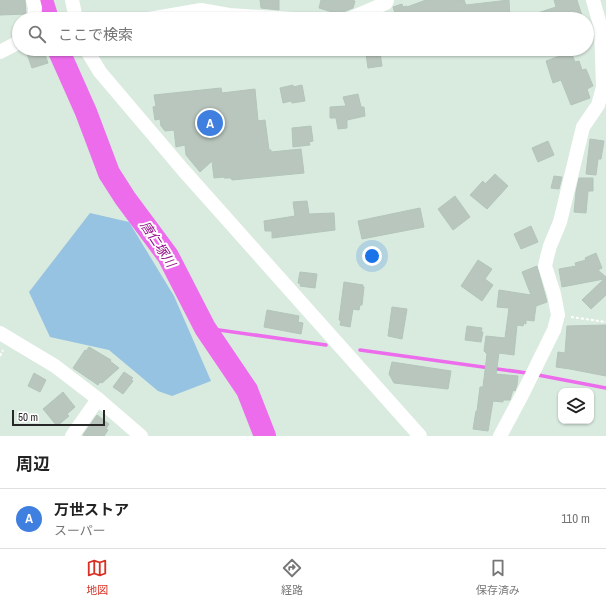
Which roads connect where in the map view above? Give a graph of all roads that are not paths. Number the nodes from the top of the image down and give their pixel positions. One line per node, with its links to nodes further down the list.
1 (33, 0): 5 (street)
2 (72, 0): 6 (street)
3 (387, 0): 9 (street)
4 (593, 0): 13 (street)
5 (35, 12)
6 (75, 12)
7 (190, 12): 8 (street)
8 (212, 12)
9 (364, 12)
10 (12, 46): 11 (street)
11 (0, 52)
12 (90, 56): 18 (street)
13 (602, 105): 19 (street)
14 (0, 333): 15 (street)
15 (98, 399): 16 (street); 17 (street)
16 (72, 436)
17 (141, 436)
18 (420, 436)
19 (500, 436)

